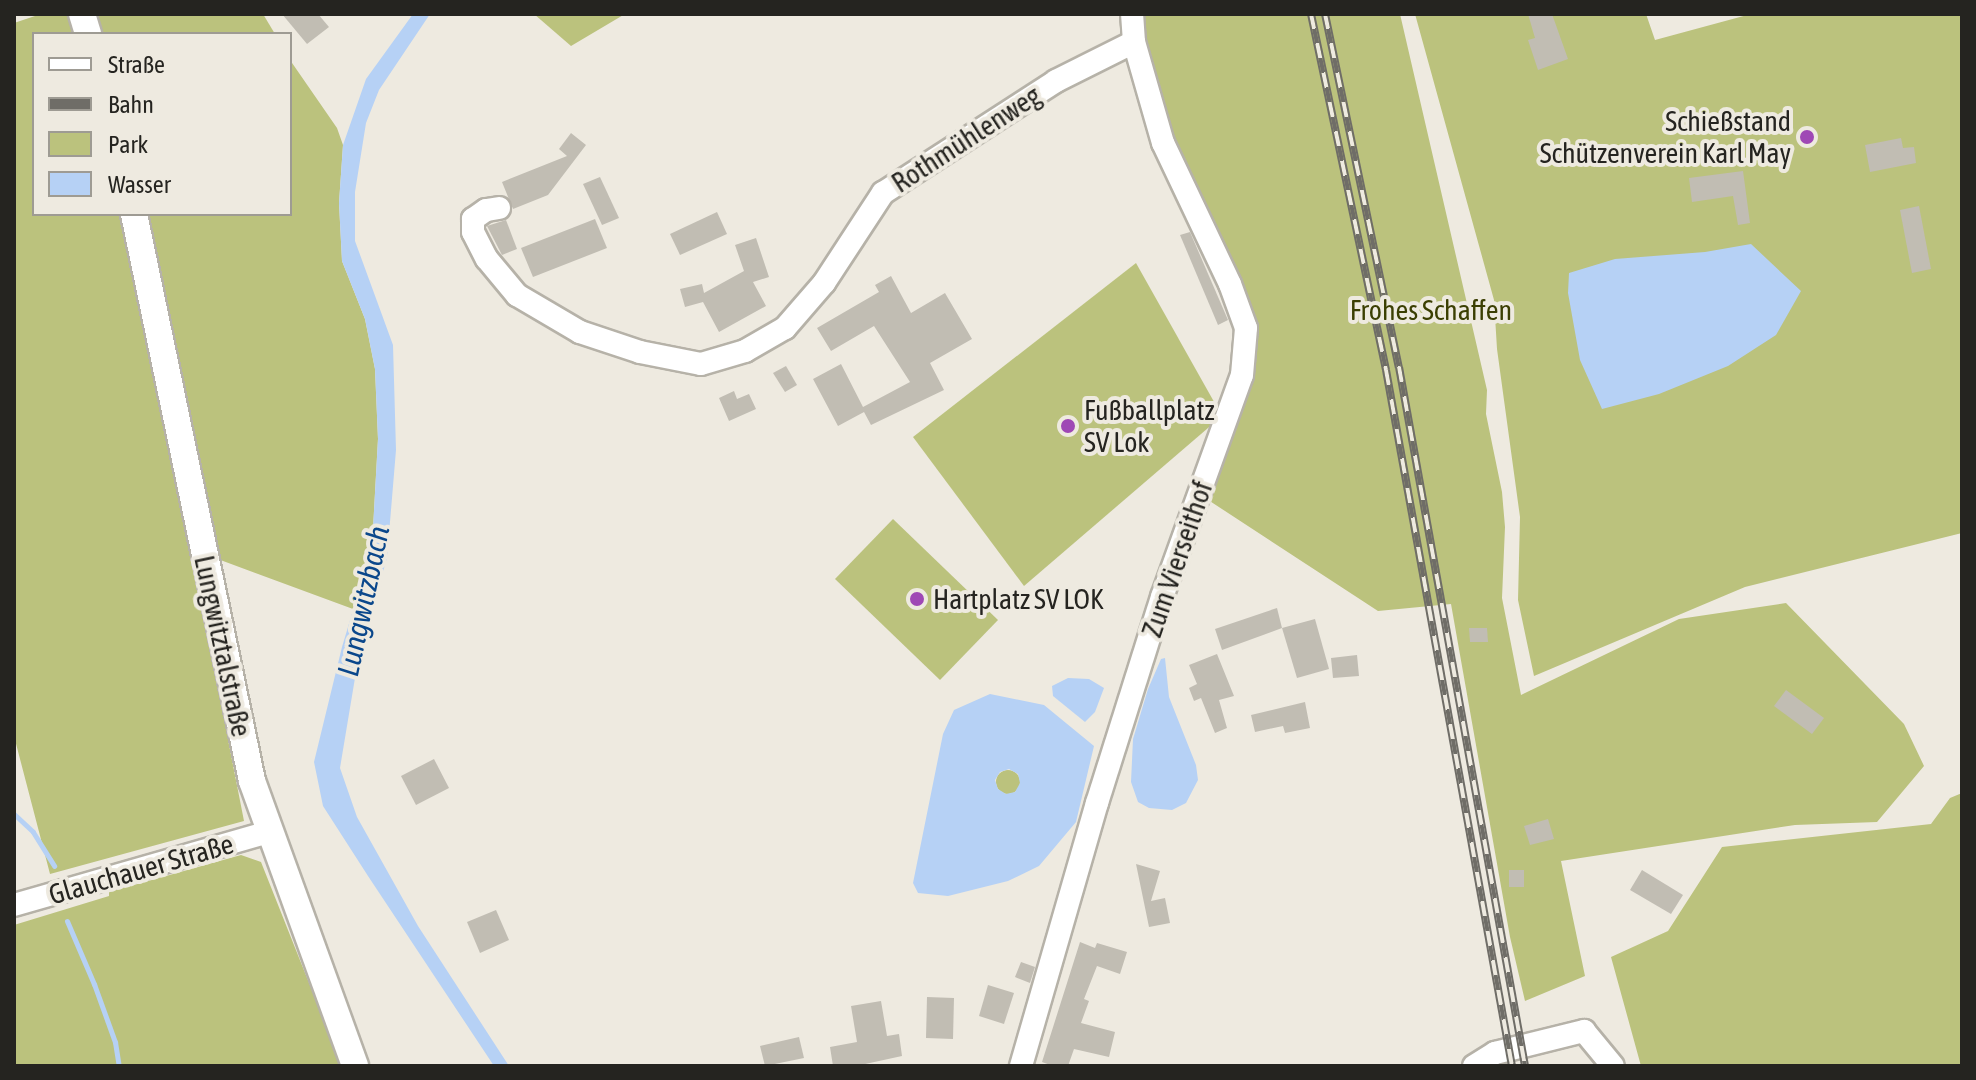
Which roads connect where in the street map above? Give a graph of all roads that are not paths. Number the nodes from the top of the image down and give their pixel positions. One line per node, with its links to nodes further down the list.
1 (1132, 14): 2 (street, Zum Vierseithof)
2 (1134, 42): 3 (street, Rothmühlenweg); 8 (street, Zum Vierseithof)
3 (499, 208)
4 (134, 216): 5 (main road, Lungwitztalstraße)
5 (268, 832): 6 (street, Glauchauer Straße); 7 (main road, Lungwitztalstraße)
6 (14, 905)
7 (355, 1066)
8 (1021, 1066)
9 (1474, 1066): 10 (street)
10 (1613, 1066)

